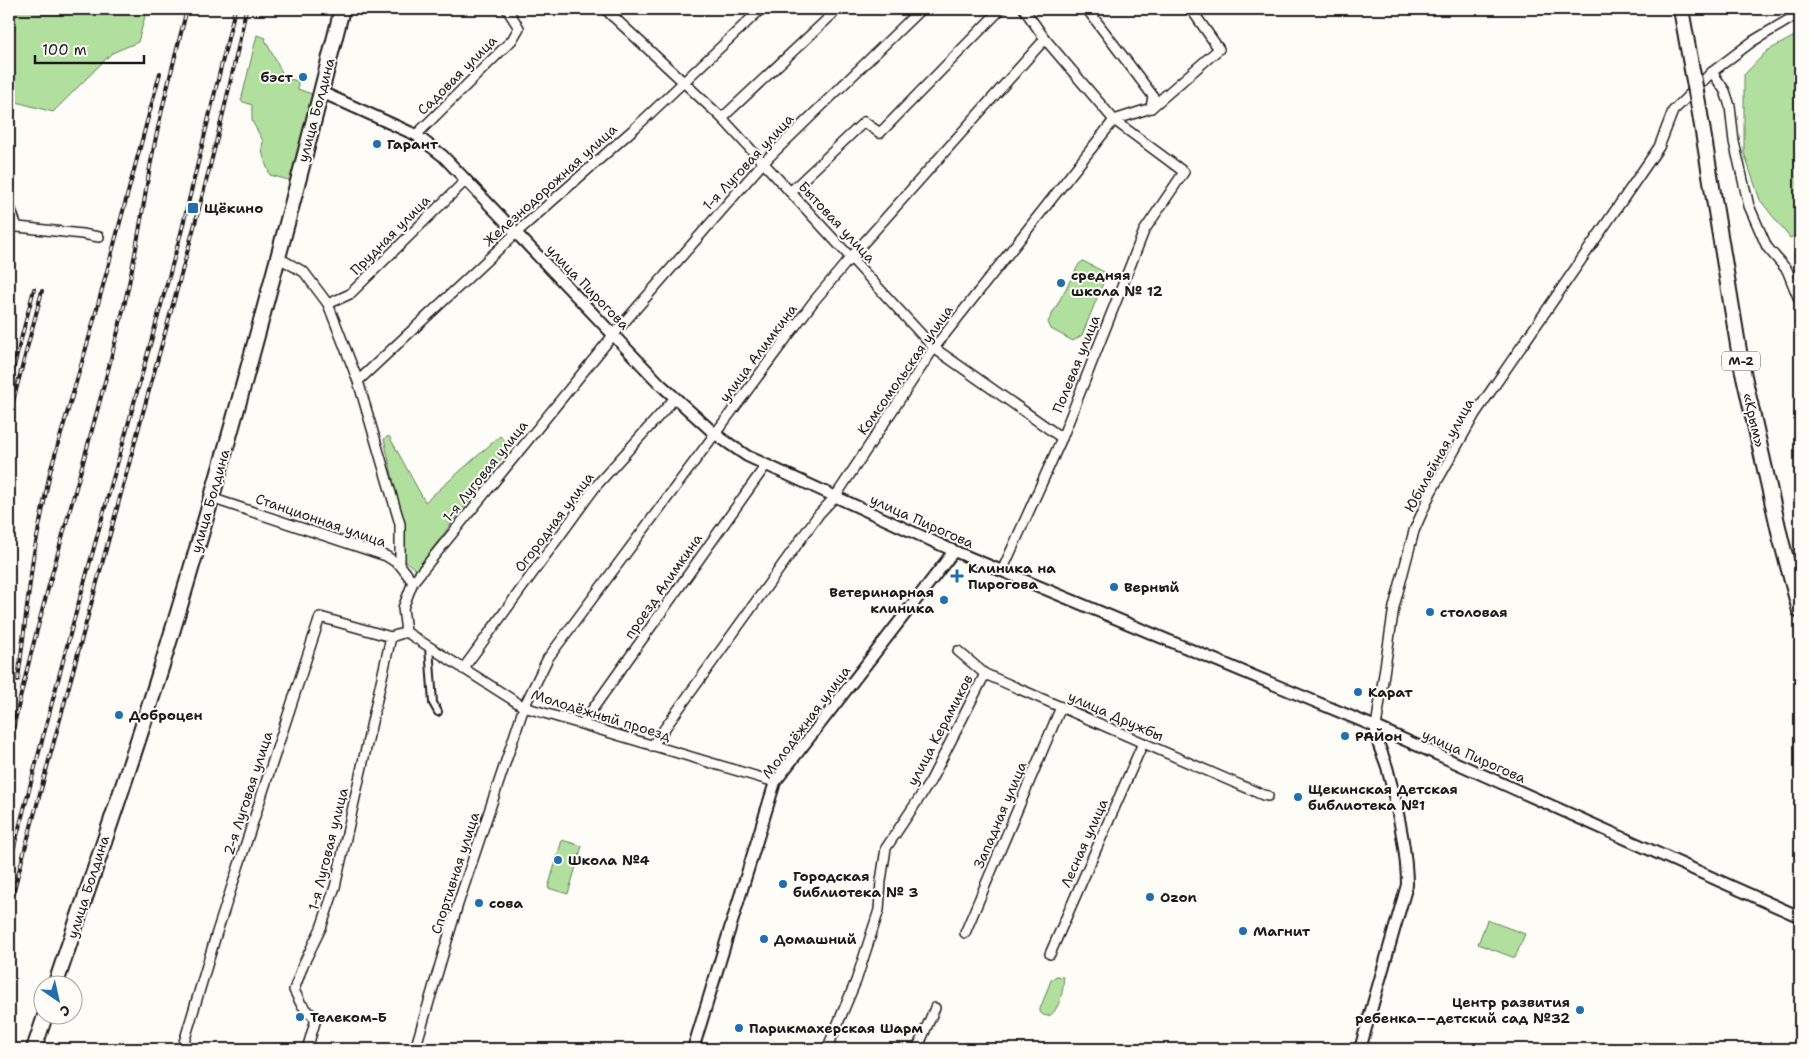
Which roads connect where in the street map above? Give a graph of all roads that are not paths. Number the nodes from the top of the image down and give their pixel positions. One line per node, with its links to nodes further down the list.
1 (342, 9): 18 (main road, улица Болдина)
2 (507, 9): 22 (street, Садовая улица)
3 (605, 9): 14 (street, Бытовая улица)
4 (620, 9): 14 (street)
5 (761, 9): 17 (street, Железнодорожная улица)
6 (838, 9): 20 (street)
7 (921, 9): 23 (street, 1-я Луговая улица)
8 (1001, 9): 25 (street)
9 (1024, 9): 15 (street)
10 (1087, 9): 19 (street)
11 (1191, 9): 19 (street)
12 (1681, 9): 47 (main road, «Крым» / М-2, bridge)
13 (1800, 13): 16 (street, Юбилейная улица)
14 (612, 16): 17 (street, Бытовая улица)
15 (1045, 39): 21 (street); 31 (street, улица Алимкина)
16 (1712, 72): 32 (street); 58 (street, Юбилейная улица)
17 (683, 82): 20 (street, Бытовая улица); 28 (street, Железнодорожная улица)
18 (321, 92): 22 (street, улица Пирогова); 30 (main road, улица Болдина)
19 (1151, 108): 21 (street)
20 (722, 118): 23 (street, Бытовая улица)
21 (1114, 120): 35 (street, Комсомольская улица); 39 (street, Полевая улица)
22 (416, 135): 24 (street, улица Пирогова)
23 (762, 164): 25 (street, Бытовая улица); 34 (street, 1-я Луговая улица)
24 (466, 180): 28 (street, улица Пирогова); 33 (street, Прудная улица)
25 (790, 192): 31 (street, Бытовая улица)
26 (9, 204): 27 (street)
27 (13, 226): 29 (street)
28 (516, 233): 34 (street, улица Пирогова); 36 (street, Железнодорожная улица)
29 (99, 237)
30 (277, 257): 33 (street); 42 (main road, улица Болдина)
31 (851, 257): 35 (street, Бытовая улица); 38 (street, улица Алимкина)
32 (1800, 302)
33 (328, 304): 36 (street)
34 (614, 334): 37 (street, улица Пирогова); 46 (street, 1-я Луговая улица)
35 (934, 348): 39 (street, Бытовая улица); 41 (street, Комсомольская улица)
36 (358, 381): 44 (street)
37 (675, 398): 38 (street, улица Пирогова); 52 (street, Огородная улица)
38 (715, 434): 40 (street, улица Пирогова); 54 (street, улица Алимкина)
39 (1062, 438): 45 (street, Полевая улица)
40 (766, 465): 41 (street, улица Пирогова); 57 (street, проезд Алимкина)
41 (835, 497): 43 (street, улица Пирогова); 60 (street, Комсомольская улица)
42 (211, 498): 44 (street, Станционная улица); 66 (main road, улица Болдина)
43 (954, 551): 45 (street, улица Пирогова); 61 (street, Молодёжная улица)
44 (400, 565): 46 (street, Станционная улица)
45 (1002, 571): 58 (street, улица Пирогова)
46 (413, 582): 48 (street, 1-я Луговая улица)
47 (1800, 611)
48 (406, 632): 49 (street); 50 (street, Молодёжный проезд)
49 (391, 637): 70 (street, 2-я Луговая улица); 71 (street, 1-я Луговая улица)
50 (429, 647): 52 (street, Молодёжный проезд); 56 (street)
51 (958, 651): 53 (street, улица Дружбы)
52 (463, 669): 54 (street, Молодёжный проезд)
53 (985, 674): 55 (street, улица Дружбы); 74 (street, улица Керамиков)
54 (524, 706): 57 (street, Молодёжный проезд); 72 (street, Спортивная улица)
55 (1061, 707): 59 (street, улица Дружбы); 64 (street, Западная улица)
56 (438, 712)
57 (582, 724): 60 (street, Молодёжный проезд)
58 (1376, 727): 63 (street, улица Пирогова); 76 (street, Юбилейная улица)
59 (1142, 743): 62 (street, улица Дружбы); 65 (street, Лесная улица)
60 (652, 746): 61 (street, Молодёжный проезд)
61 (775, 782): 73 (street, Молодёжная улица)
62 (1268, 796)
63 (1800, 917)
64 (965, 933)
65 (1050, 954)
66 (58, 976)
67 (935, 1008): 75 (street)
68 (42, 1026): 69 (main road)
69 (34, 1049)
70 (182, 1049)
71 (307, 1049)
72 (415, 1049)
73 (693, 1049)
74 (827, 1049)
75 (917, 1049)
76 (1360, 1049)

